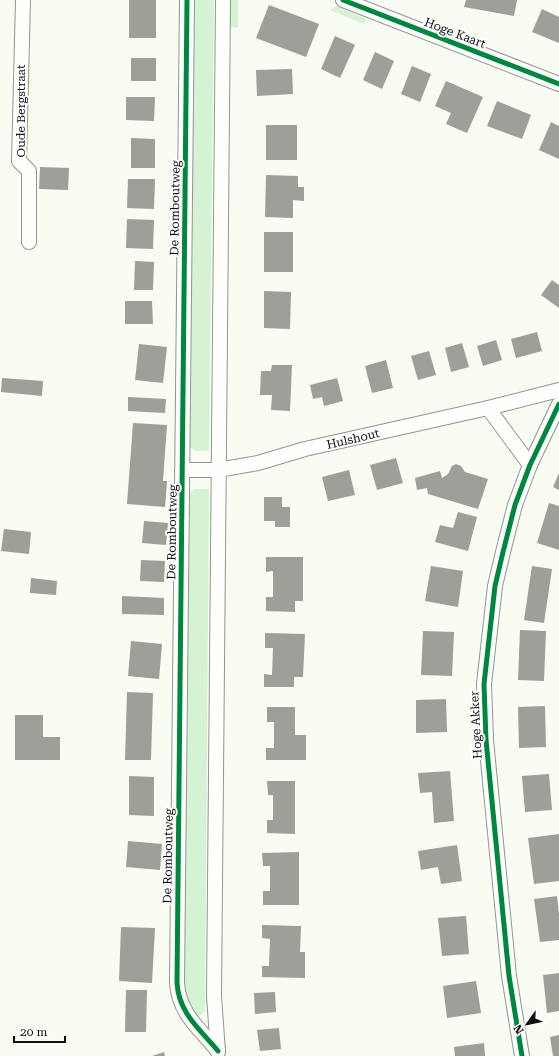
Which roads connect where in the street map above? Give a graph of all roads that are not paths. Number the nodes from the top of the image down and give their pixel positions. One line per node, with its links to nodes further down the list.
1 (23, 0): 6 (street, Oude Bergstraat)
2 (187, 0): 11 (street, De Romboutweg)
3 (223, 0): 12 (street, De Romboutweg)
4 (344, 0): 5 (street, Hoge Kaart)
5 (559, 84)
6 (29, 242)
7 (559, 390): 9 (street, Hulshout)
8 (559, 404): 10 (street, Hoge Akker)
9 (488, 408): 10 (street); 12 (street, Hulshout)
10 (530, 465): 14 (street, Hoge Akker)
11 (182, 470): 12 (street, De Romboutweg); 13 (street, De Romboutweg)
12 (218, 470): 13 (street, De Romboutweg)
13 (218, 1054)
14 (522, 1056)

